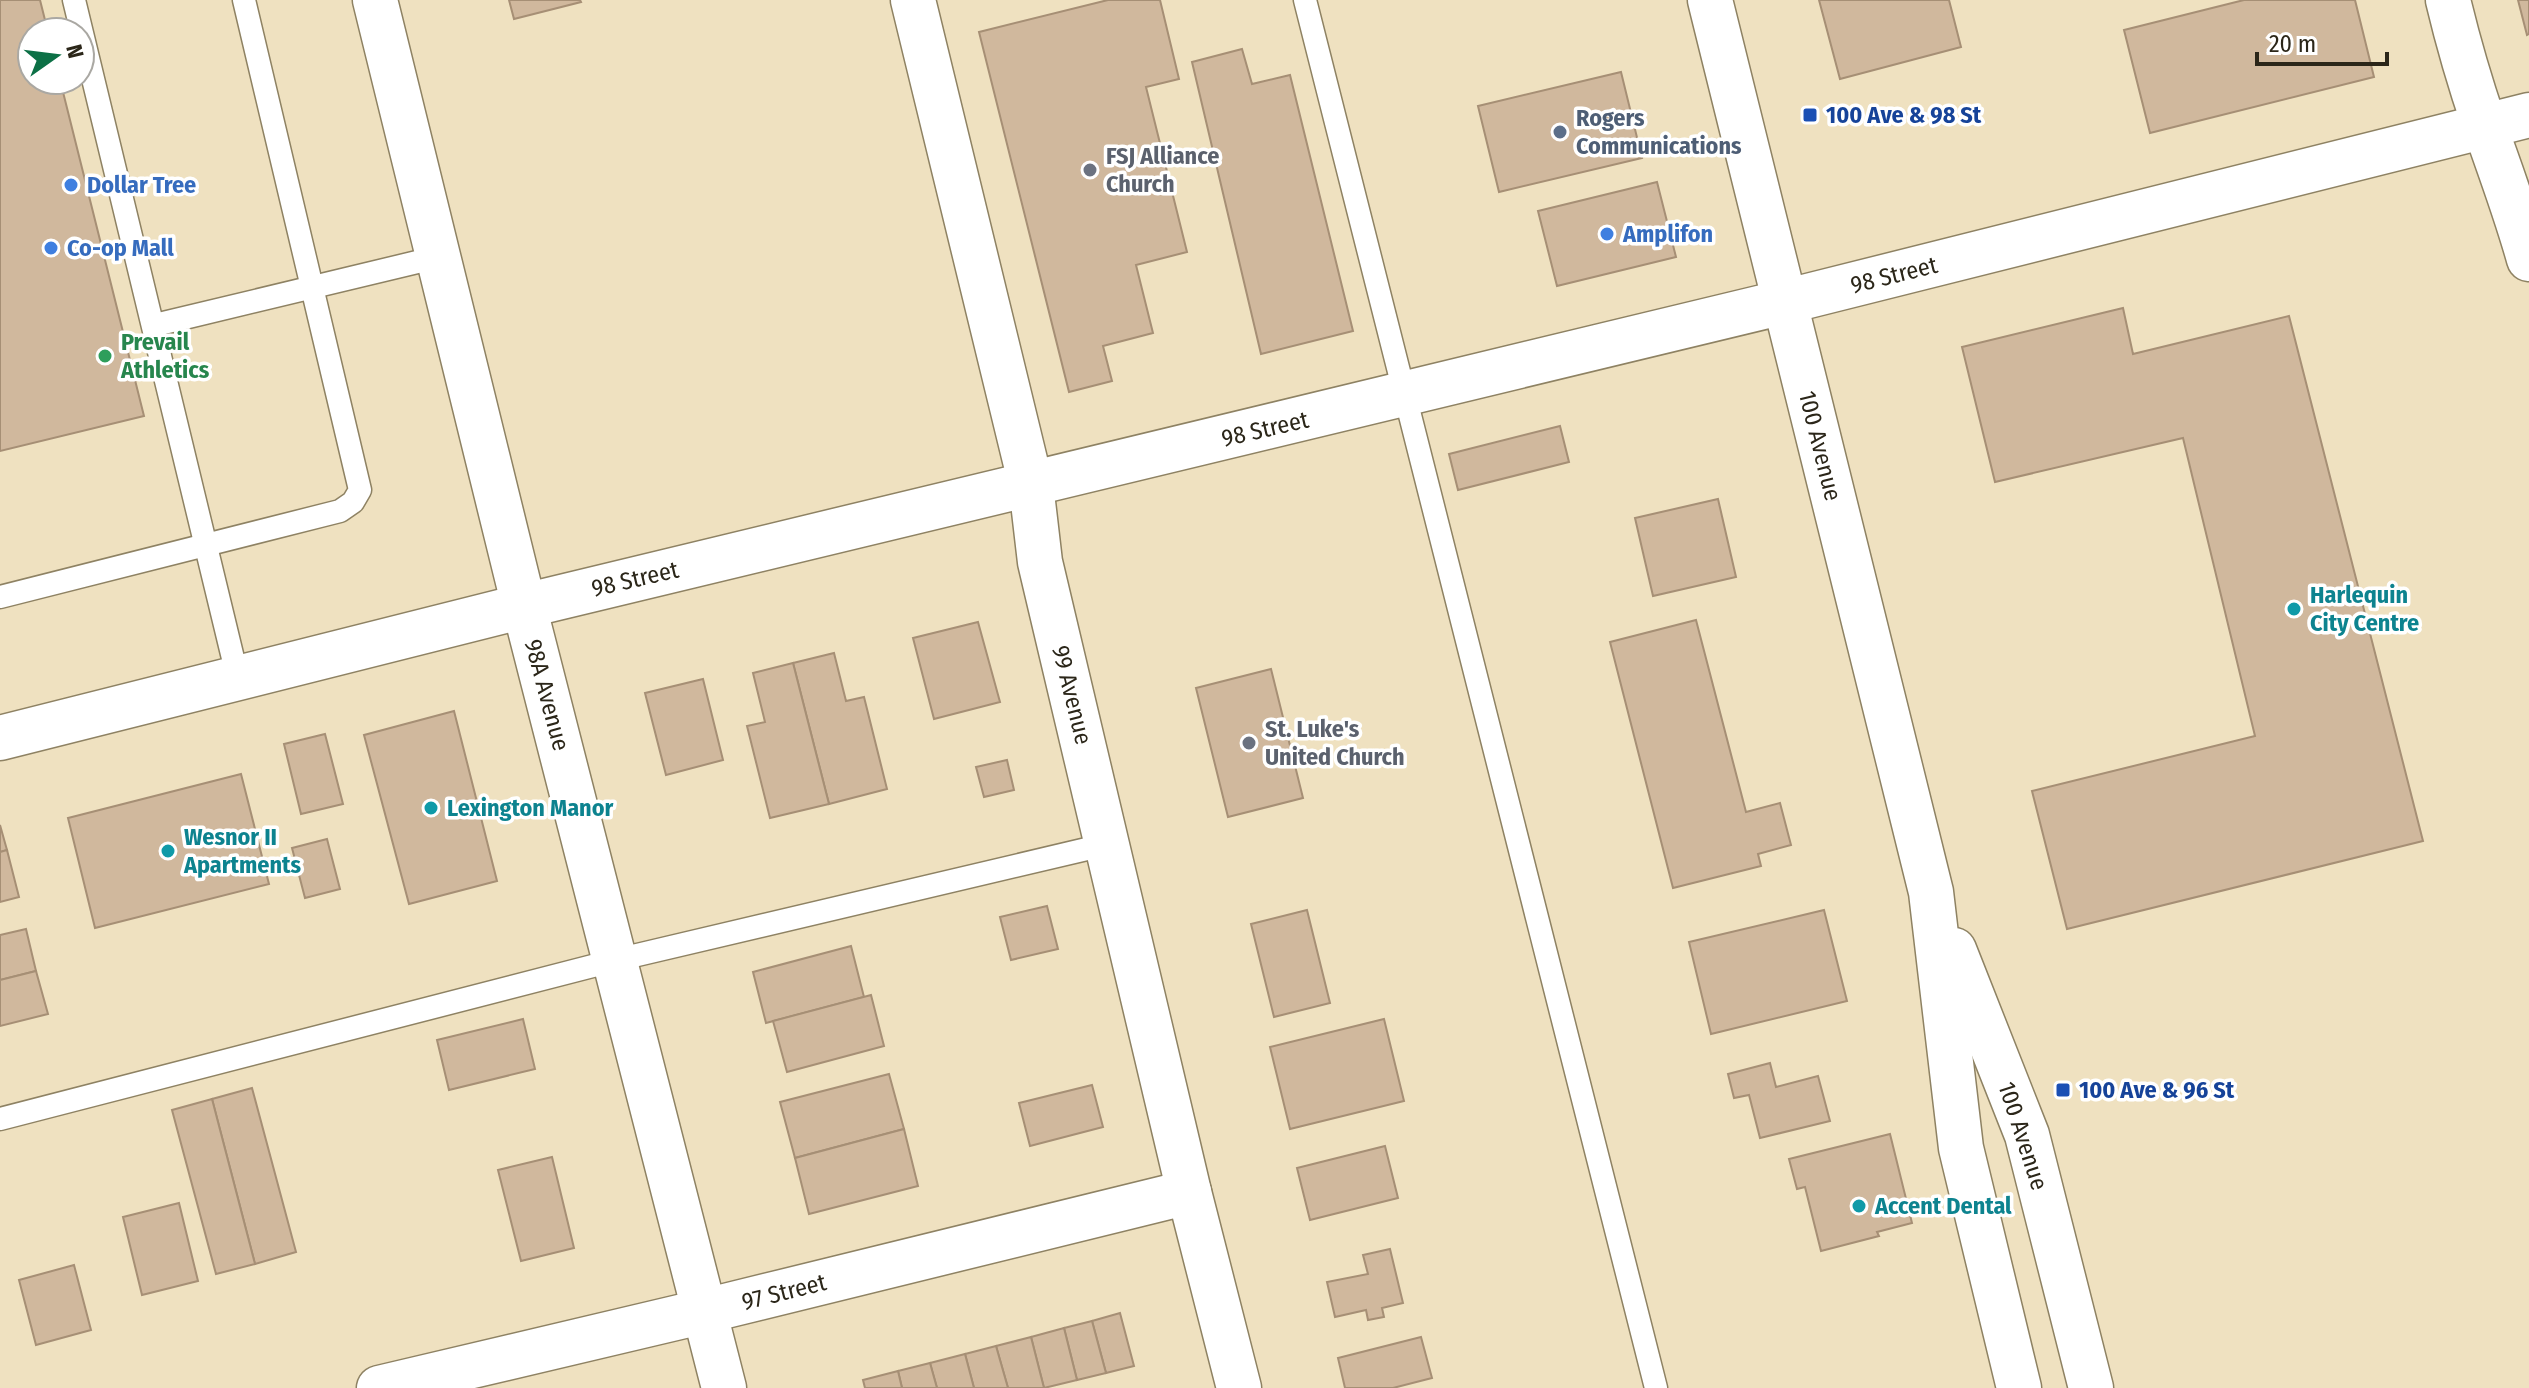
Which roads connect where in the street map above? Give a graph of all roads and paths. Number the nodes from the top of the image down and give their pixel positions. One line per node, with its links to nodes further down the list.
1 (74, 0): 14 (lane)
2 (244, 0): 12 (lane)
3 (375, 0): 10 (street, 98A Avenue)
4 (913, 0): 16 (street, 99 Avenue)
5 (1305, 0): 15 (lane)
6 (1710, 0): 13 (street, 100 Avenue)
7 (2448, 0): 9 (street)
8 (2529, 115): 9 (street, 98 Street)
9 (2484, 127): 11 (street); 13 (street, 98 Street)
10 (438, 257): 12 (lane); 19 (street, 98A Avenue)
11 (2529, 259)
12 (313, 287): 14 (lane); 17 (lane)
13 (1784, 302): 15 (street, 98 Street); 23 (street, 100 Avenue)
14 (155, 325): 17 (lane)
15 (1405, 396): 16 (street, 98 Street); 31 (lane)
16 (1031, 485): 19 (street, 98 Street); 22 (street, 99 Avenue)
17 (206, 545): 18 (lane); 20 (lane)
18 (0, 597)
19 (524, 606): 20 (street, 98 Street); 24 (street, 98A Avenue)
20 (238, 679): 21 (street, 98 Street)
21 (0, 738)
22 (1108, 844): 24 (lane); 26 (street, 99 Avenue)
23 (1931, 892): 32 (street, 100 Avenue); 33 (street, 100 Avenue)
24 (616, 960): 25 (lane); 27 (street, 98A Avenue)
25 (0, 1119)
26 (1189, 1192): 27 (street, 97 Street); 30 (street, 99 Avenue)
27 (705, 1311): 28 (street, 97 Street); 29 (street, 98A Avenue)
28 (379, 1388)
29 (724, 1388)
30 (1239, 1388)
31 (1656, 1388)
32 (2019, 1388)
33 (2091, 1388)

